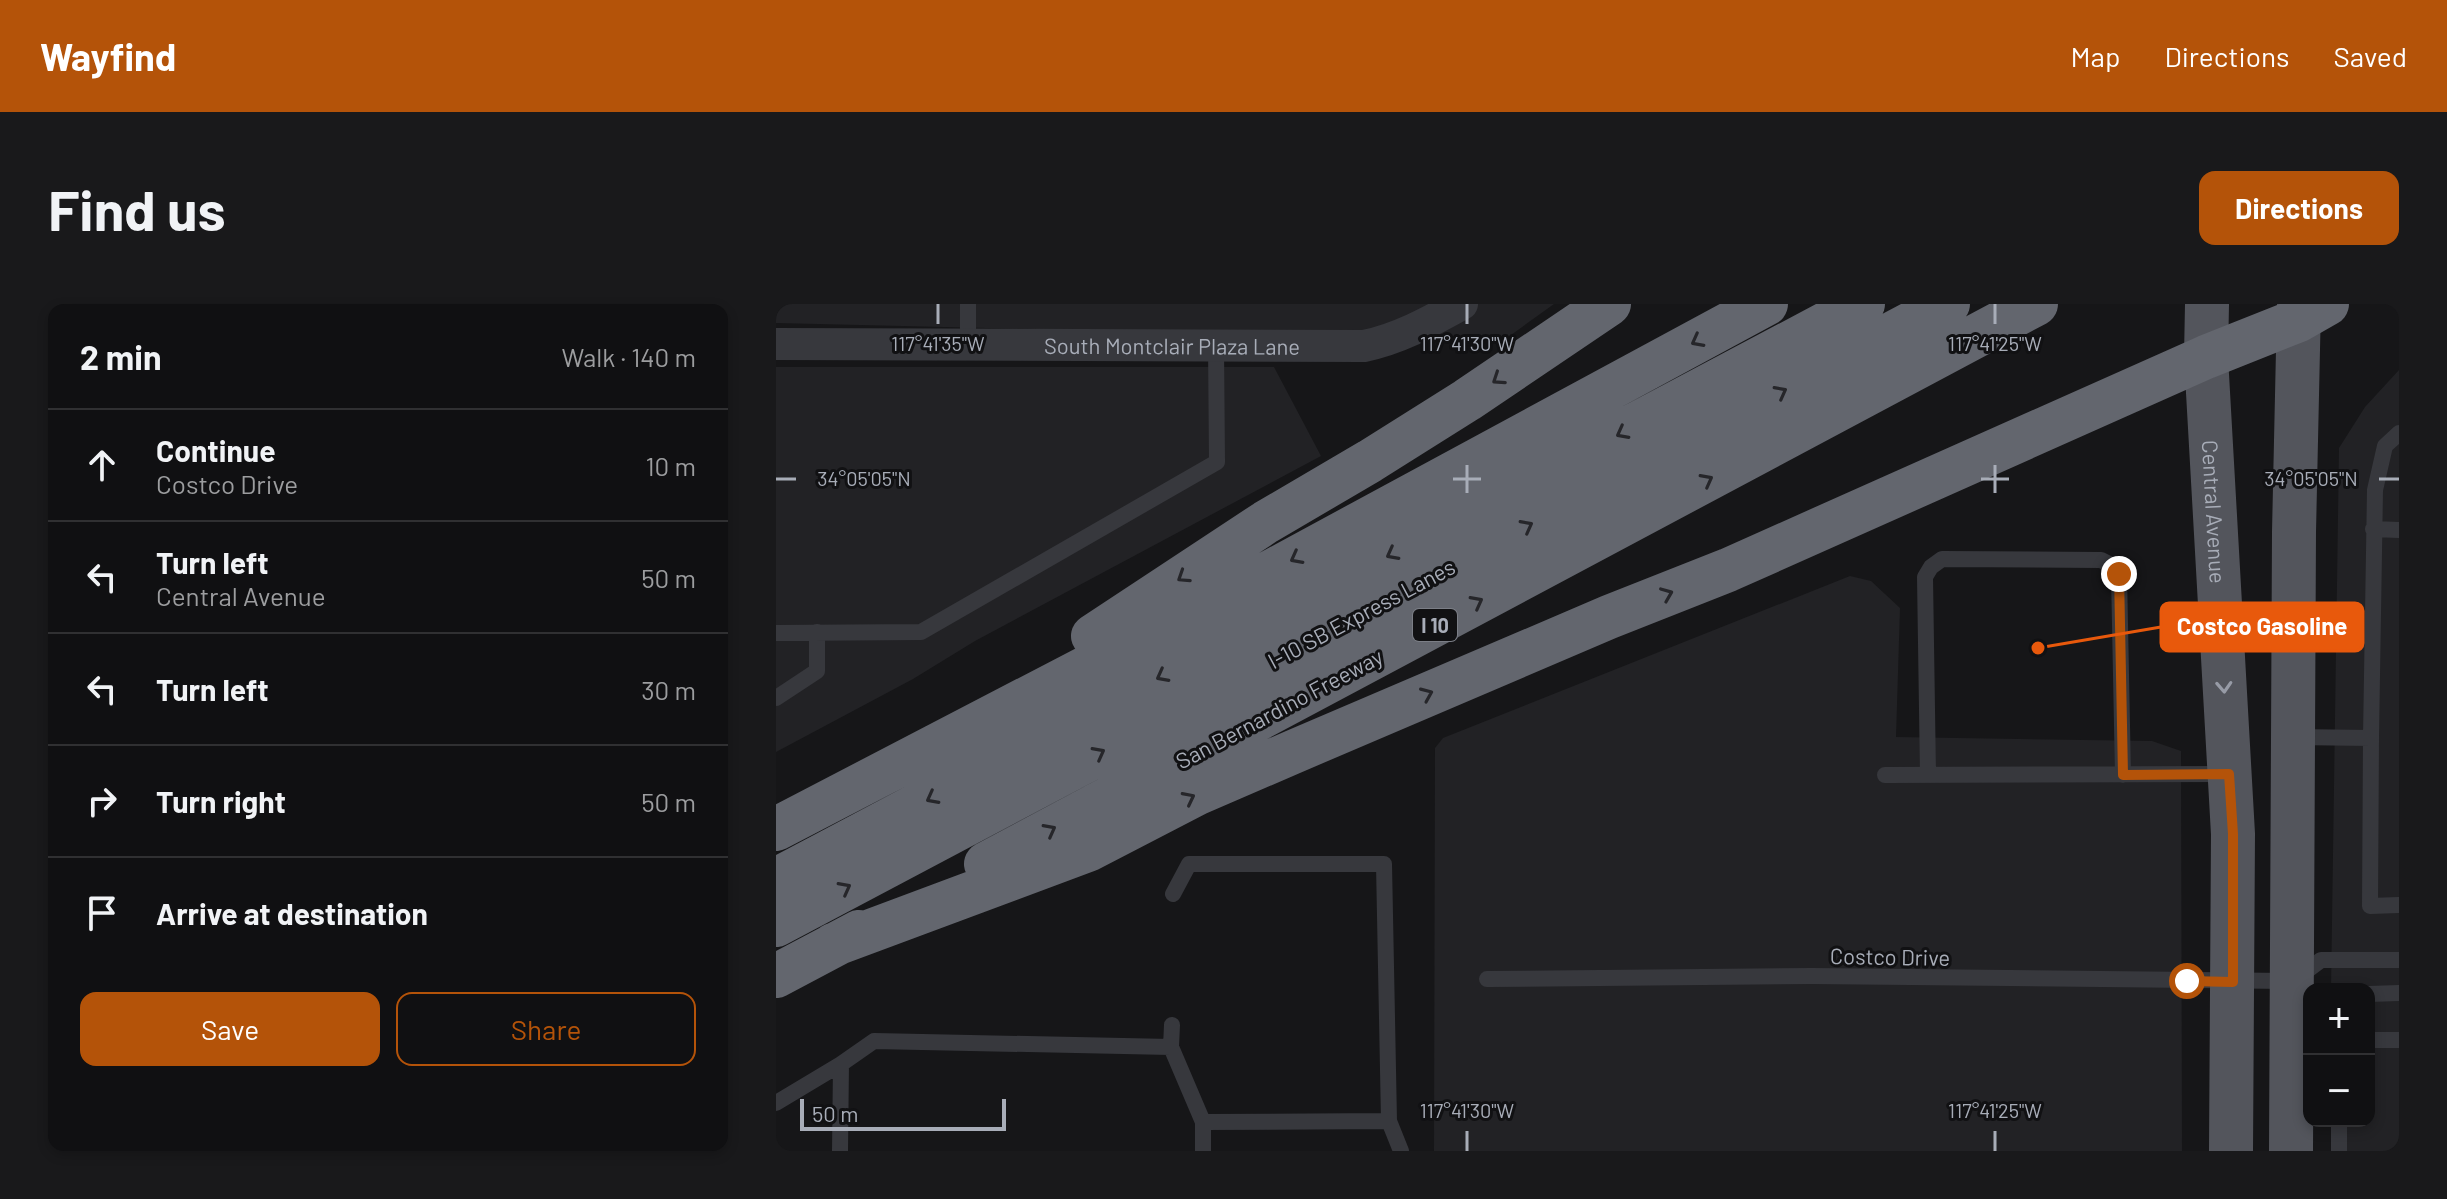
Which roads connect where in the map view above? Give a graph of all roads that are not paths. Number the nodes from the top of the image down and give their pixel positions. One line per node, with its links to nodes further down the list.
1 (968, 304): 11 (lane)
2 (1462, 304): 12 (street, South Montclair Plaza Lane)
3 (1609, 304): 22 (highway, one-way to 22)
4 (1766, 304): 22 (highway, one-way to 22)
5 (1863, 304): 28 (highway, I-10 SB Express Lanes, one-way to 28)
6 (1948, 304): 31 (highway, I-10 SB Express Lanes, one-way to 6)
7 (2036, 304): 32 (highway, San Bernardino Freeway / I 10, one-way to 7)
8 (2207, 304): 13 (main road, Central Avenue)
9 (2308, 309): 13 (highway); 20 (main road)
10 (776, 344): 11 (street, South Montclair Plaza Lane)
11 (968, 345): 12 (street, South Montclair Plaza Lane)
12 (1216, 345): 17 (lane)
13 (2206, 357): 23 (main road, Central Avenue, one-way to 23); 32 (highway, one-way to 13)
14 (2399, 433): 15 (lane)
15 (2373, 529): 16 (lane); 21 (lane)
16 (2399, 530)
17 (817, 632): 18 (lane); 19 (lane)
18 (776, 633)
19 (776, 698)
20 (2293, 737): 21 (lane); 37 (main road)
21 (2371, 738): 30 (lane)
22 (891, 768): 27 (highway)
23 (2229, 774): 26 (lane); 36 (main road, Central Avenue)
24 (1885, 775): 25 (lane)
25 (1928, 775): 26 (lane); 26 (lane)
26 (2123, 775)
27 (776, 829)
28 (776, 880)
29 (1173, 894): 46 (lane)
30 (2399, 905)
31 (776, 925)
32 (833, 945): 34 (highway, San Bernardino Freeway / I 10)
33 (2399, 960): 37 (lane)
34 (776, 976)
35 (1487, 979): 36 (lane, Costco Drive)
36 (2233, 982): 37 (lane, Costco Drive); 52 (main road, Central Avenue)
37 (2301, 985): 53 (main road)
38 (2399, 993): 39 (lane)
39 (2375, 994)
40 (1172, 1025): 43 (lane)
41 (2375, 1040): 42 (lane)
42 (2399, 1040)
43 (1171, 1047): 44 (lane); 47 (lane)
44 (841, 1064): 45 (lane); 49 (lane)
45 (776, 1103)
46 (1389, 1121): 47 (lane); 51 (lane)
47 (1203, 1122): 50 (lane)
48 (2339, 1127): 54 (lane)
49 (840, 1151)
50 (1203, 1151)
51 (1401, 1151)
52 (2231, 1151)
53 (2291, 1151)
54 (2339, 1151)

